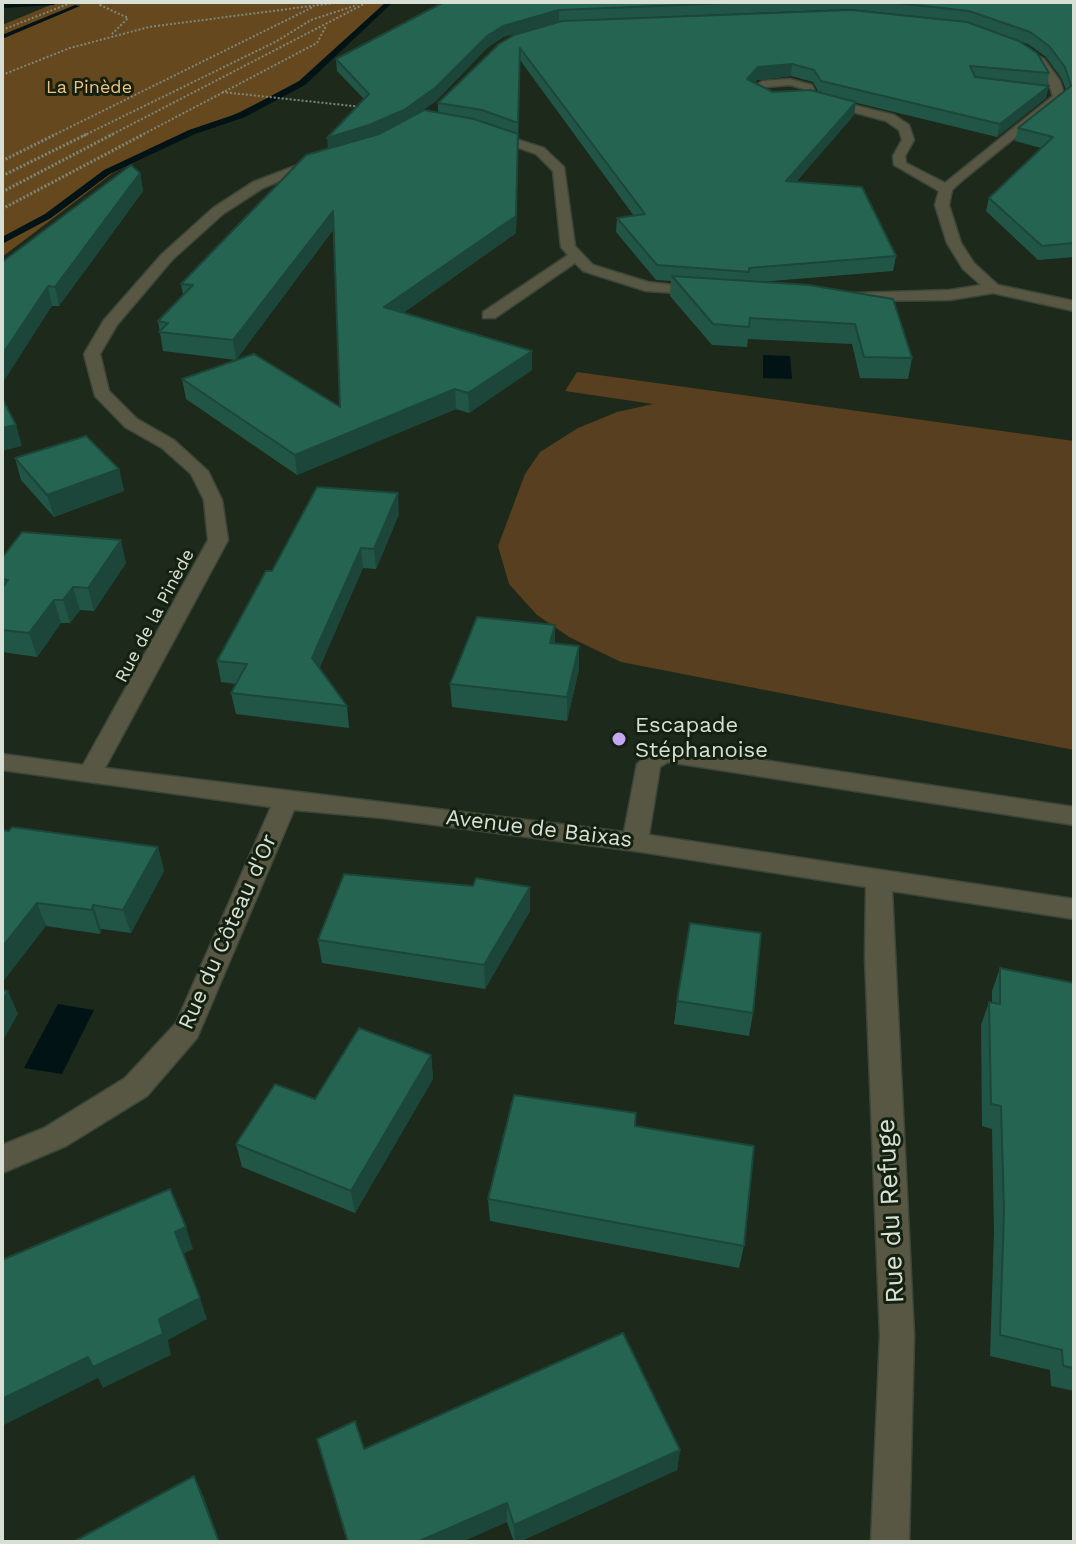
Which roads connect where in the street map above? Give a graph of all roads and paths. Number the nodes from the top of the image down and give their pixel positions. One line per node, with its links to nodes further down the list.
1 (73, 2): 7 (path)
2 (103, 2): 8 (path)
3 (342, 2): 5 (path)
4 (366, 2): 6 (path); 19 (path)
5 (313, 7): 8 (path); 18 (path)
6 (327, 24): 13 (path); 21 (path)
7 (2, 30)
8 (111, 35): 12 (path)
9 (1022, 48): 11 (street)
10 (1015, 60): 11 (street)
11 (1043, 68): 20 (street)
12 (2, 75)
13 (222, 92): 15 (path); 22 (path)
14 (798, 99): 20 (street)
15 (373, 108)
16 (478, 129): 23 (street)
17 (335, 156): 30 (street, Rue de la Pinède)
18 (2, 161)
19 (2, 176)
20 (946, 189): 24 (street)
21 (2, 192)
22 (2, 209)
23 (575, 257): 25 (street); 28 (street)
24 (993, 288): 26 (street); 27 (street)
25 (724, 294)
26 (838, 298)
27 (1074, 306)
28 (489, 315)
29 (2, 762): 30 (street, Avenue de Baixas)
30 (91, 772): 31 (street, Avenue de Baixas)
31 (286, 801): 33 (street, Avenue de Baixas); 36 (street, Rue du Côteau d'Or)
32 (1074, 816): 33 (street)
33 (635, 842): 34 (street, Avenue de Baixas)
34 (879, 880): 35 (street, Avenue de Baixas); 37 (street, Rue du Refuge)
35 (1074, 909)
36 (2, 1159)
37 (890, 1542)

